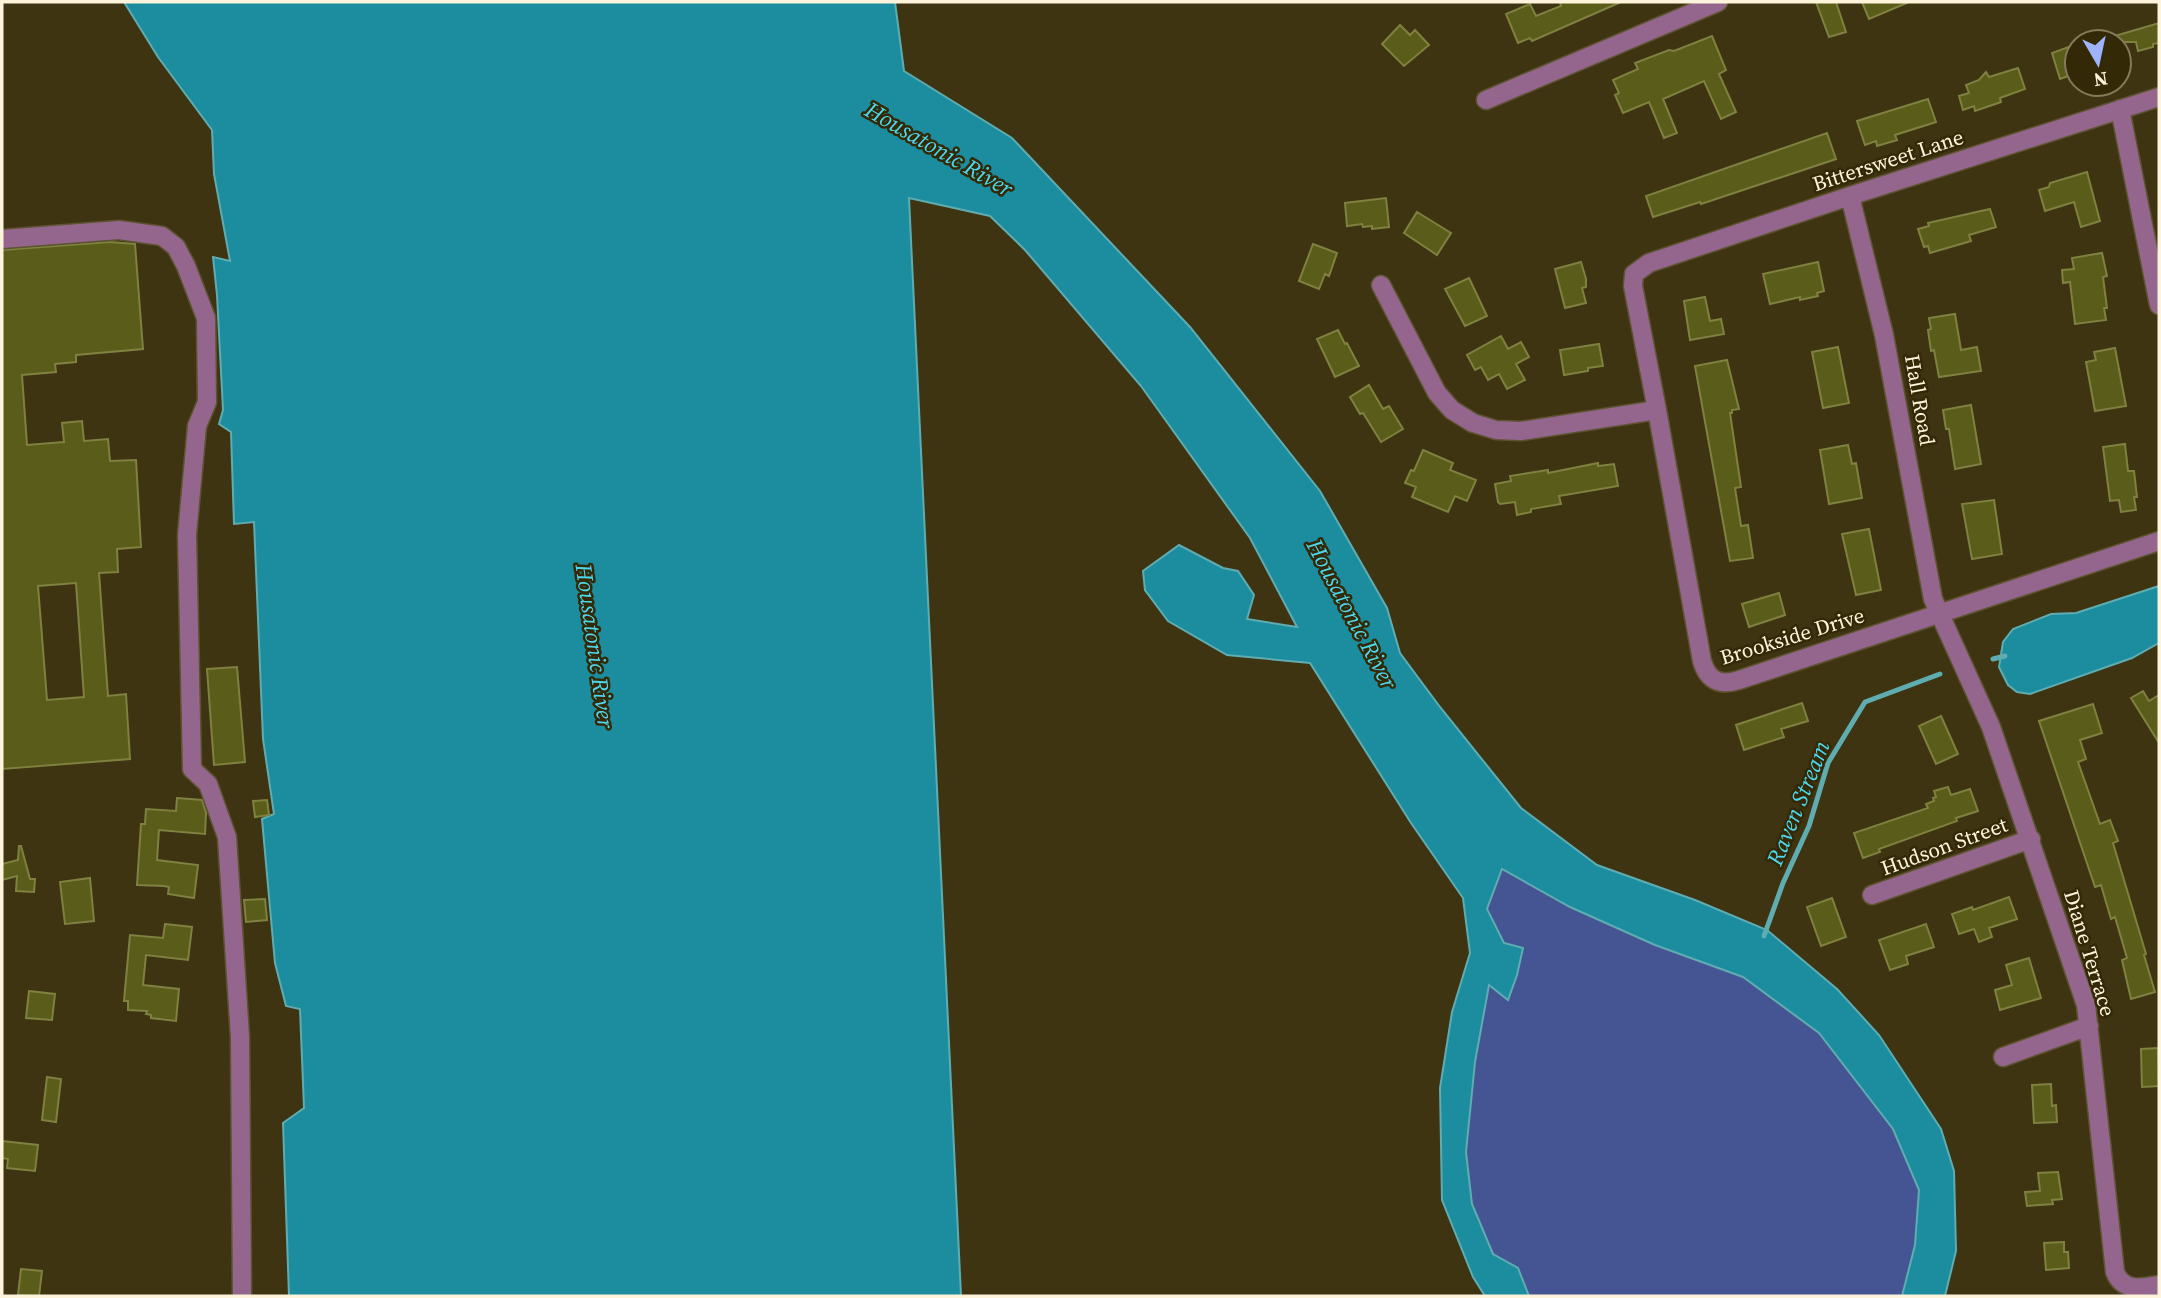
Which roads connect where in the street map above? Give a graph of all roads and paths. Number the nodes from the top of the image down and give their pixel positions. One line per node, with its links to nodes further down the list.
1 (1718, 2): 3 (street)
2 (2159, 97): 4 (street, Bittersweet Lane)
3 (1486, 100)
4 (2120, 110): 5 (street, Bittersweet Lane); 9 (street)
5 (1850, 195): 7 (street, Bittersweet Lane); 12 (street, Hall Road)
6 (2, 239): 18 (street)
7 (1634, 274): 10 (street, Brookside Drive)
8 (1381, 285): 10 (street)
9 (2159, 304)
10 (1657, 410): 12 (street, Brookside Drive)
11 (2159, 541): 12 (street, Brookside Drive)
12 (1939, 614): 13 (street, Diane Terrace)
13 (2031, 839): 14 (street, Hudson Street); 15 (street, Diane Terrace)
14 (1872, 895)
15 (2089, 1026): 16 (street); 17 (street, Diane Terrace)
16 (2003, 1057)
17 (2159, 1284)
18 (242, 1296)

